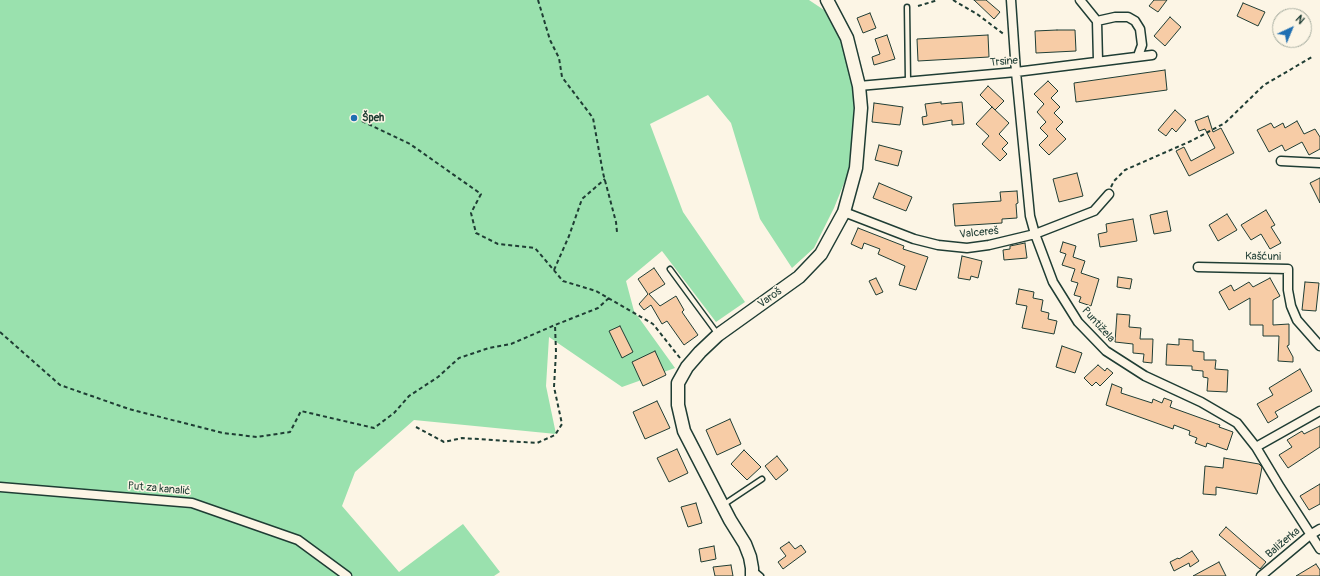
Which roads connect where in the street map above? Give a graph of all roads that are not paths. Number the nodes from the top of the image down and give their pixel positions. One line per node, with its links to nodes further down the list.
1 (826, 0): 11 (main road, Varoš)
2 (1011, 0): 9 (street, Puntižela)
3 (1080, 0): 5 (street)
4 (906, 7): 10 (lane)
5 (1097, 21): 7 (street); 8 (street)
6 (1152, 55): 7 (street, Trsine)
7 (1138, 56): 8 (street, Trsine)
8 (1098, 61): 9 (street, Trsine)
9 (1016, 72): 10 (street, Trsine); 16 (street, Puntižela)
10 (908, 81): 11 (street, Trsine)
11 (859, 86): 15 (main road, Varoš)
12 (1281, 161): 13 (street)
13 (1320, 163)
14 (1109, 194): 16 (street, Valcereš)
15 (844, 212): 16 (street, Valcereš); 19 (main road, Varoš)
16 (1035, 234): 22 (street, Puntižela)
17 (1198, 267): 20 (street, Kašćuni)
18 (670, 269): 19 (lane)
19 (718, 335): 25 (main road, Varoš)
20 (1320, 346)
21 (1320, 411): 22 (street)
22 (1256, 447): 27 (street, Puntižela)
23 (762, 479): 25 (lane)
24 (0, 487): 30 (street, Put za kanalić)
25 (723, 506): 29 (main road, Varoš)
26 (1320, 529): 27 (street, Baližerka)
27 (1310, 535): 28 (street, Puntižela); 31 (street, Baližerka)
28 (1320, 549)
29 (755, 573)
30 (347, 576)
31 (1261, 576)

